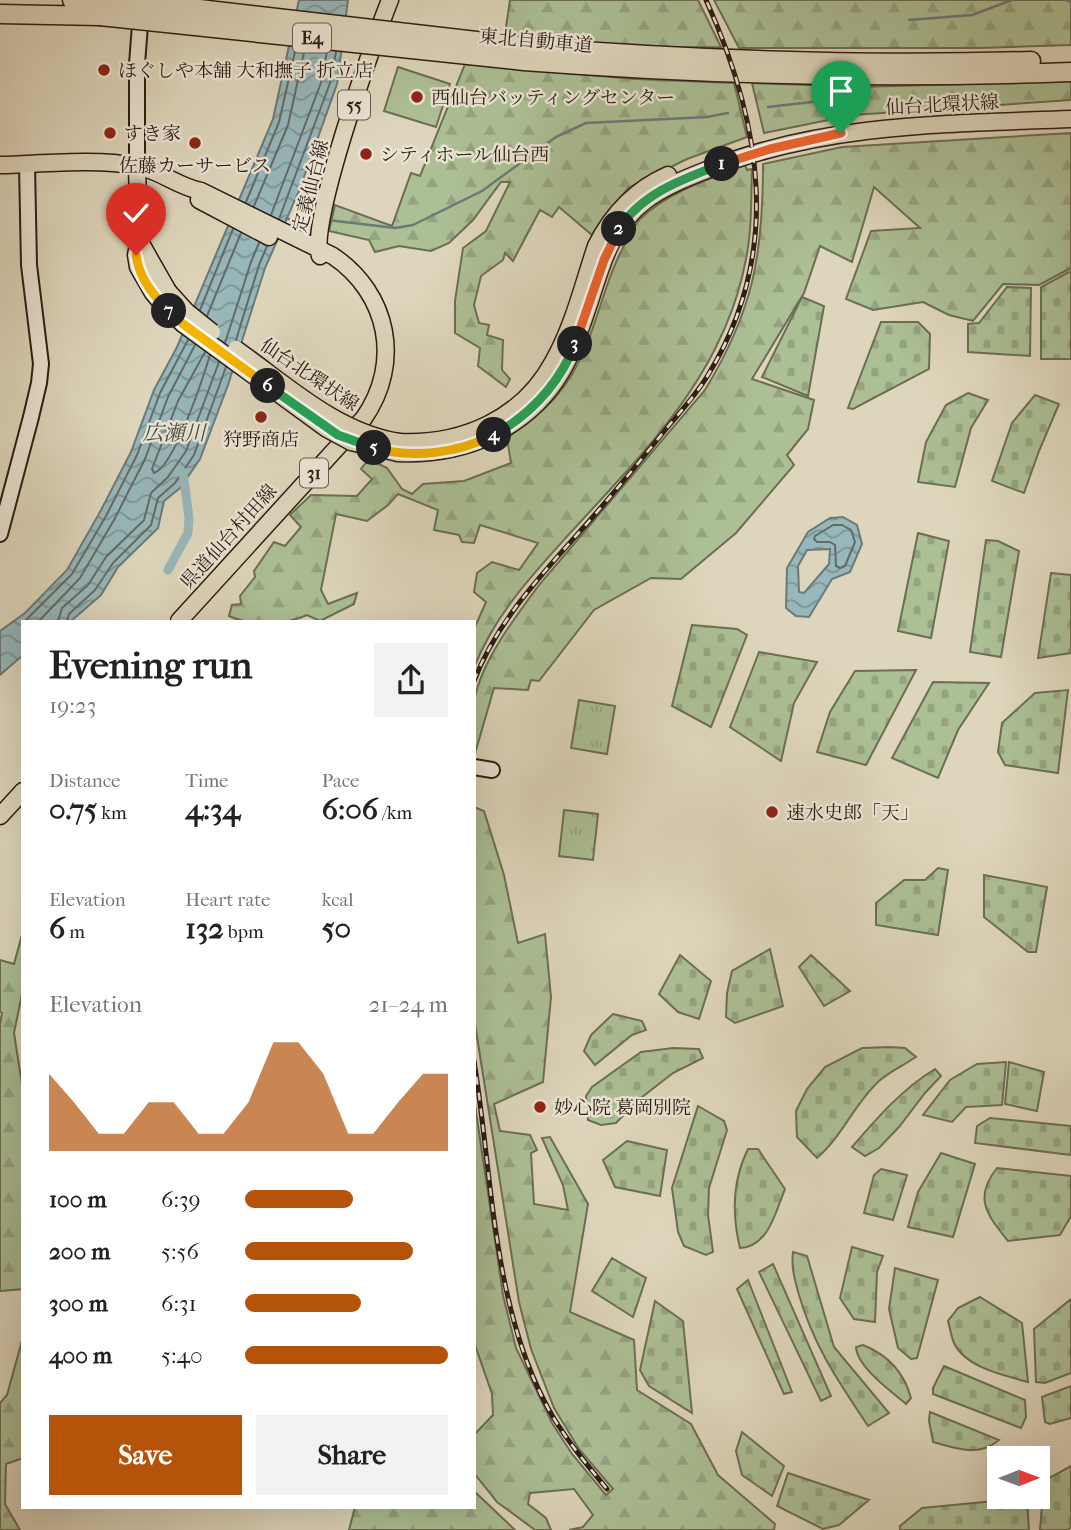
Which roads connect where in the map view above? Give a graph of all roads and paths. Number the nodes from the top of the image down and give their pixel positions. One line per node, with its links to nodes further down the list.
1 (72, 0): 4 (highway, 東北自動車道 / E4)
2 (142, 0): 13 (street)
3 (390, 0): 14 (main road, 定義仙台線 / 55)
4 (100, 8): 5 (highway, 東北自動車道 / E4); 6 (highway, 東北自動車道 / E4, bridge)
5 (0, 14)
6 (526, 54): 7 (highway, 東北自動車道 / E4); 8 (highway, 東北自動車道 / E4)
7 (1071, 60)
8 (1071, 72)
9 (1071, 108): 15 (main road, 仙台北環状線)
10 (1071, 118): 15 (main road, 仙台北環状線)
11 (0, 165): 12 (main road, 県道仙台村田線 / 31)
12 (27, 165): 13 (main road, 県道仙台村田線 / 31); 16 (street)
13 (137, 166): 14 (main road, 県道仙台村田線 / 31); 15 (main road, 仙台北環状線, bridge)
14 (313, 252): 17 (main road, 県道仙台村田線 / 31)
15 (398, 448)
16 (0, 534)
17 (180, 620)
18 (476, 767): 19 (street)
19 (492, 770)
20 (21, 792): 21 (main road)
21 (0, 816)

